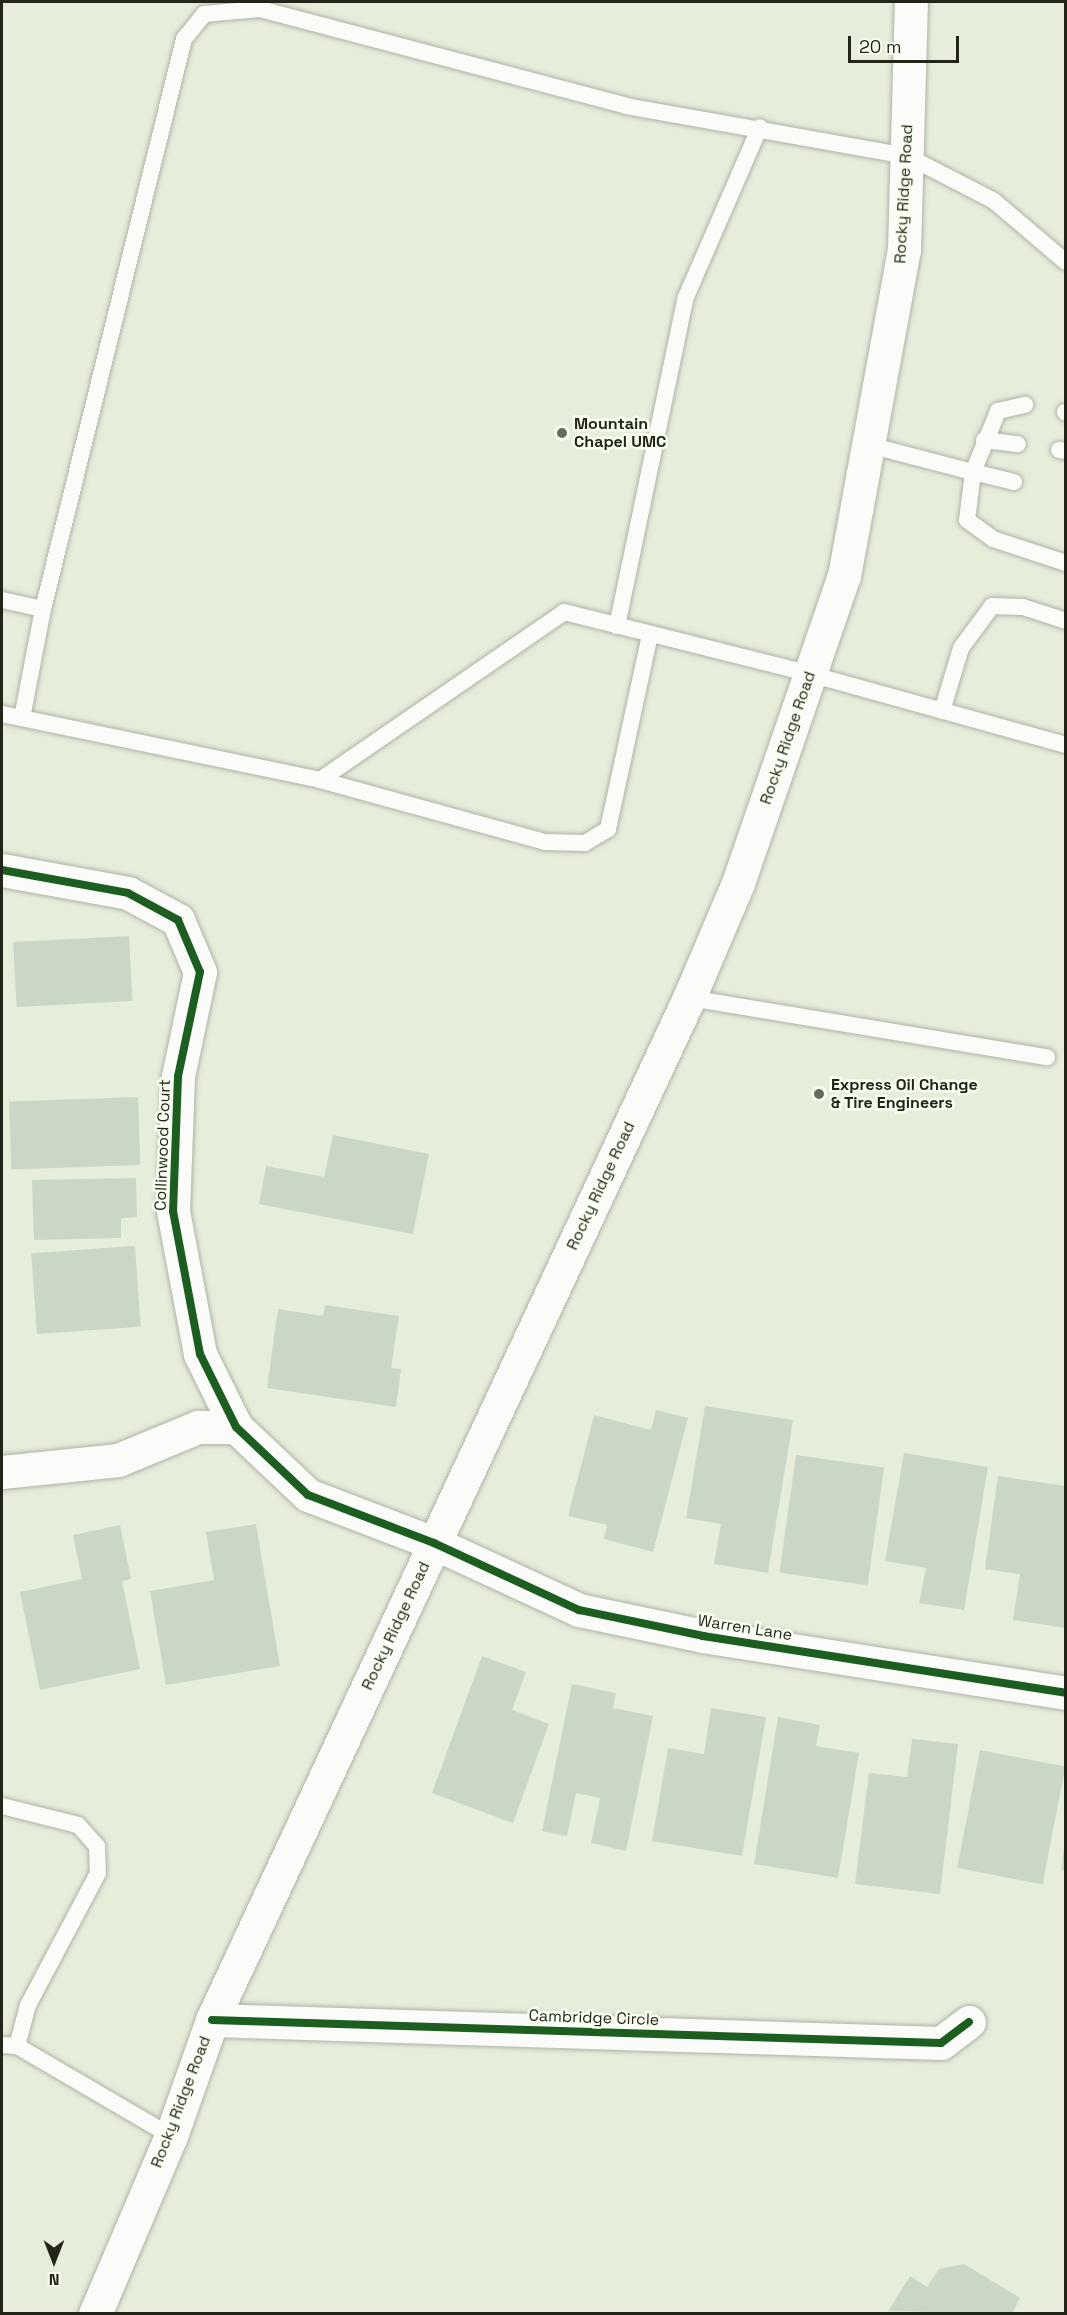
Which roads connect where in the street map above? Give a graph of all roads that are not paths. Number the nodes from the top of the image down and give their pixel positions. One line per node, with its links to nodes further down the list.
1 (911, 2): 3 (street, Rocky Ridge Road)
2 (760, 127): 3 (lane); 13 (lane); 15 (lane)
3 (907, 156): 4 (lane); 8 (street, Rocky Ridge Road)
4 (1065, 262)
5 (1025, 405): 6 (lane)
6 (984, 440): 7 (lane); 9 (lane)
7 (1018, 444)
8 (869, 445): 9 (lane); 17 (street, Rocky Ridge Road)
9 (973, 472): 10 (lane); 11 (lane)
10 (1014, 482)
11 (1065, 562)
12 (2, 600): 13 (lane)
13 (43, 609): 20 (lane)
14 (1065, 621): 18 (lane)
15 (617, 626): 16 (lane); 22 (lane)
16 (650, 634): 17 (lane); 22 (lane)
17 (810, 674): 18 (lane); 24 (street, Rocky Ridge Road)
18 (942, 711): 21 (lane)
19 (2, 714): 20 (lane)
20 (22, 718): 22 (lane)
21 (1065, 745)
22 (320, 780)
23 (2, 870): 26 (street, Collinwood Court)
24 (689, 998): 25 (lane); 28 (street, Rocky Ridge Road)
25 (1047, 1057)
26 (236, 1427): 27 (street); 28 (street, Collinwood Court)
27 (2, 1472)
28 (434, 1543): 29 (street, Warren Lane); 31 (street, Rocky Ridge Road)
29 (1065, 1693)
30 (2, 1806): 33 (lane)
31 (212, 2020): 32 (street, Cambridge Circle); 34 (street, Rocky Ridge Road)
32 (969, 2022)
33 (9, 2045): 34 (lane)
34 (171, 2136): 35 (street, Rocky Ridge Road)
35 (95, 2313)

